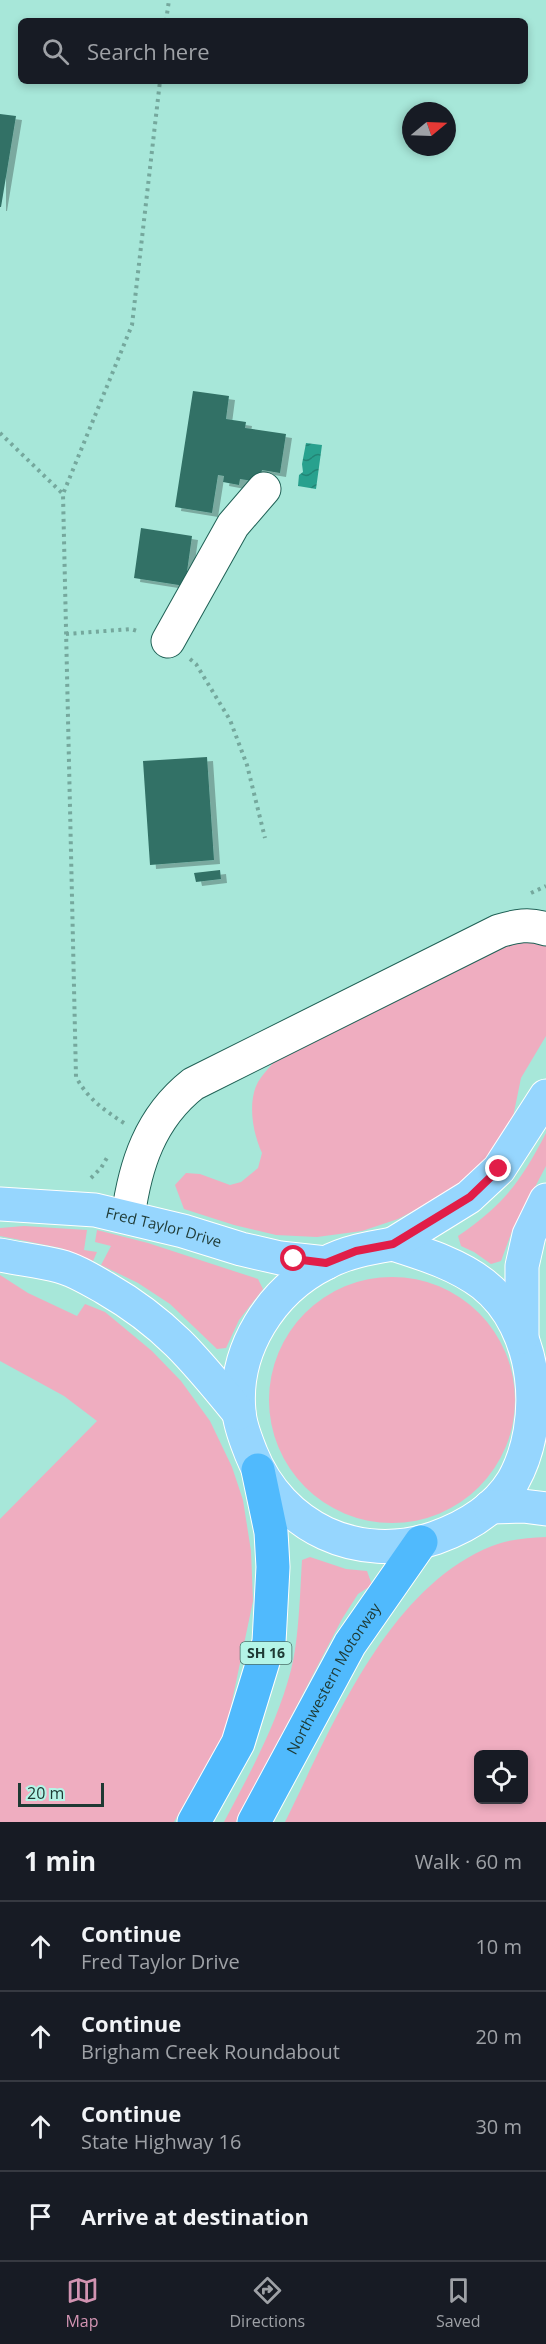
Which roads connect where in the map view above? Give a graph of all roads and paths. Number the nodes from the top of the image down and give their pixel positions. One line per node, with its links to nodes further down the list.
1 (169, 0): 2 (path)
2 (166, 18)
3 (160, 84): 6 (path)
4 (0, 433): 6 (path)
5 (264, 489): 8 (lane)
6 (63, 494): 7 (path)
7 (66, 633): 8 (path); 12 (path)
8 (168, 641): 9 (path)
9 (265, 838)
10 (546, 929): 12 (lane)
11 (546, 1096): 16 (main road, SH 16)
12 (150, 1138): 15 (lane)
13 (546, 1200): 19 (main road)
14 (0, 1203): 15 (main road, Fred Taylor Drive)
15 (128, 1217): 18 (main road, Fred Taylor Drive)
16 (393, 1244): 18 (main road, SH 16); 19 (main road)
17 (0, 1255): 21 (main road)
18 (326, 1263): 21 (main road, SH 16)
19 (522, 1337): 20 (main road)
20 (540, 1393): 23 (main road)
21 (238, 1413): 22 (main road, SH 16)
22 (258, 1470): 25 (main road); 26 (highway, SH 16)
23 (490, 1507): 24 (main road); 25 (main road)
24 (546, 1509)
25 (421, 1542): 27 (highway, Northwestern Motorway)
26 (194, 1822)
27 (254, 1822)

